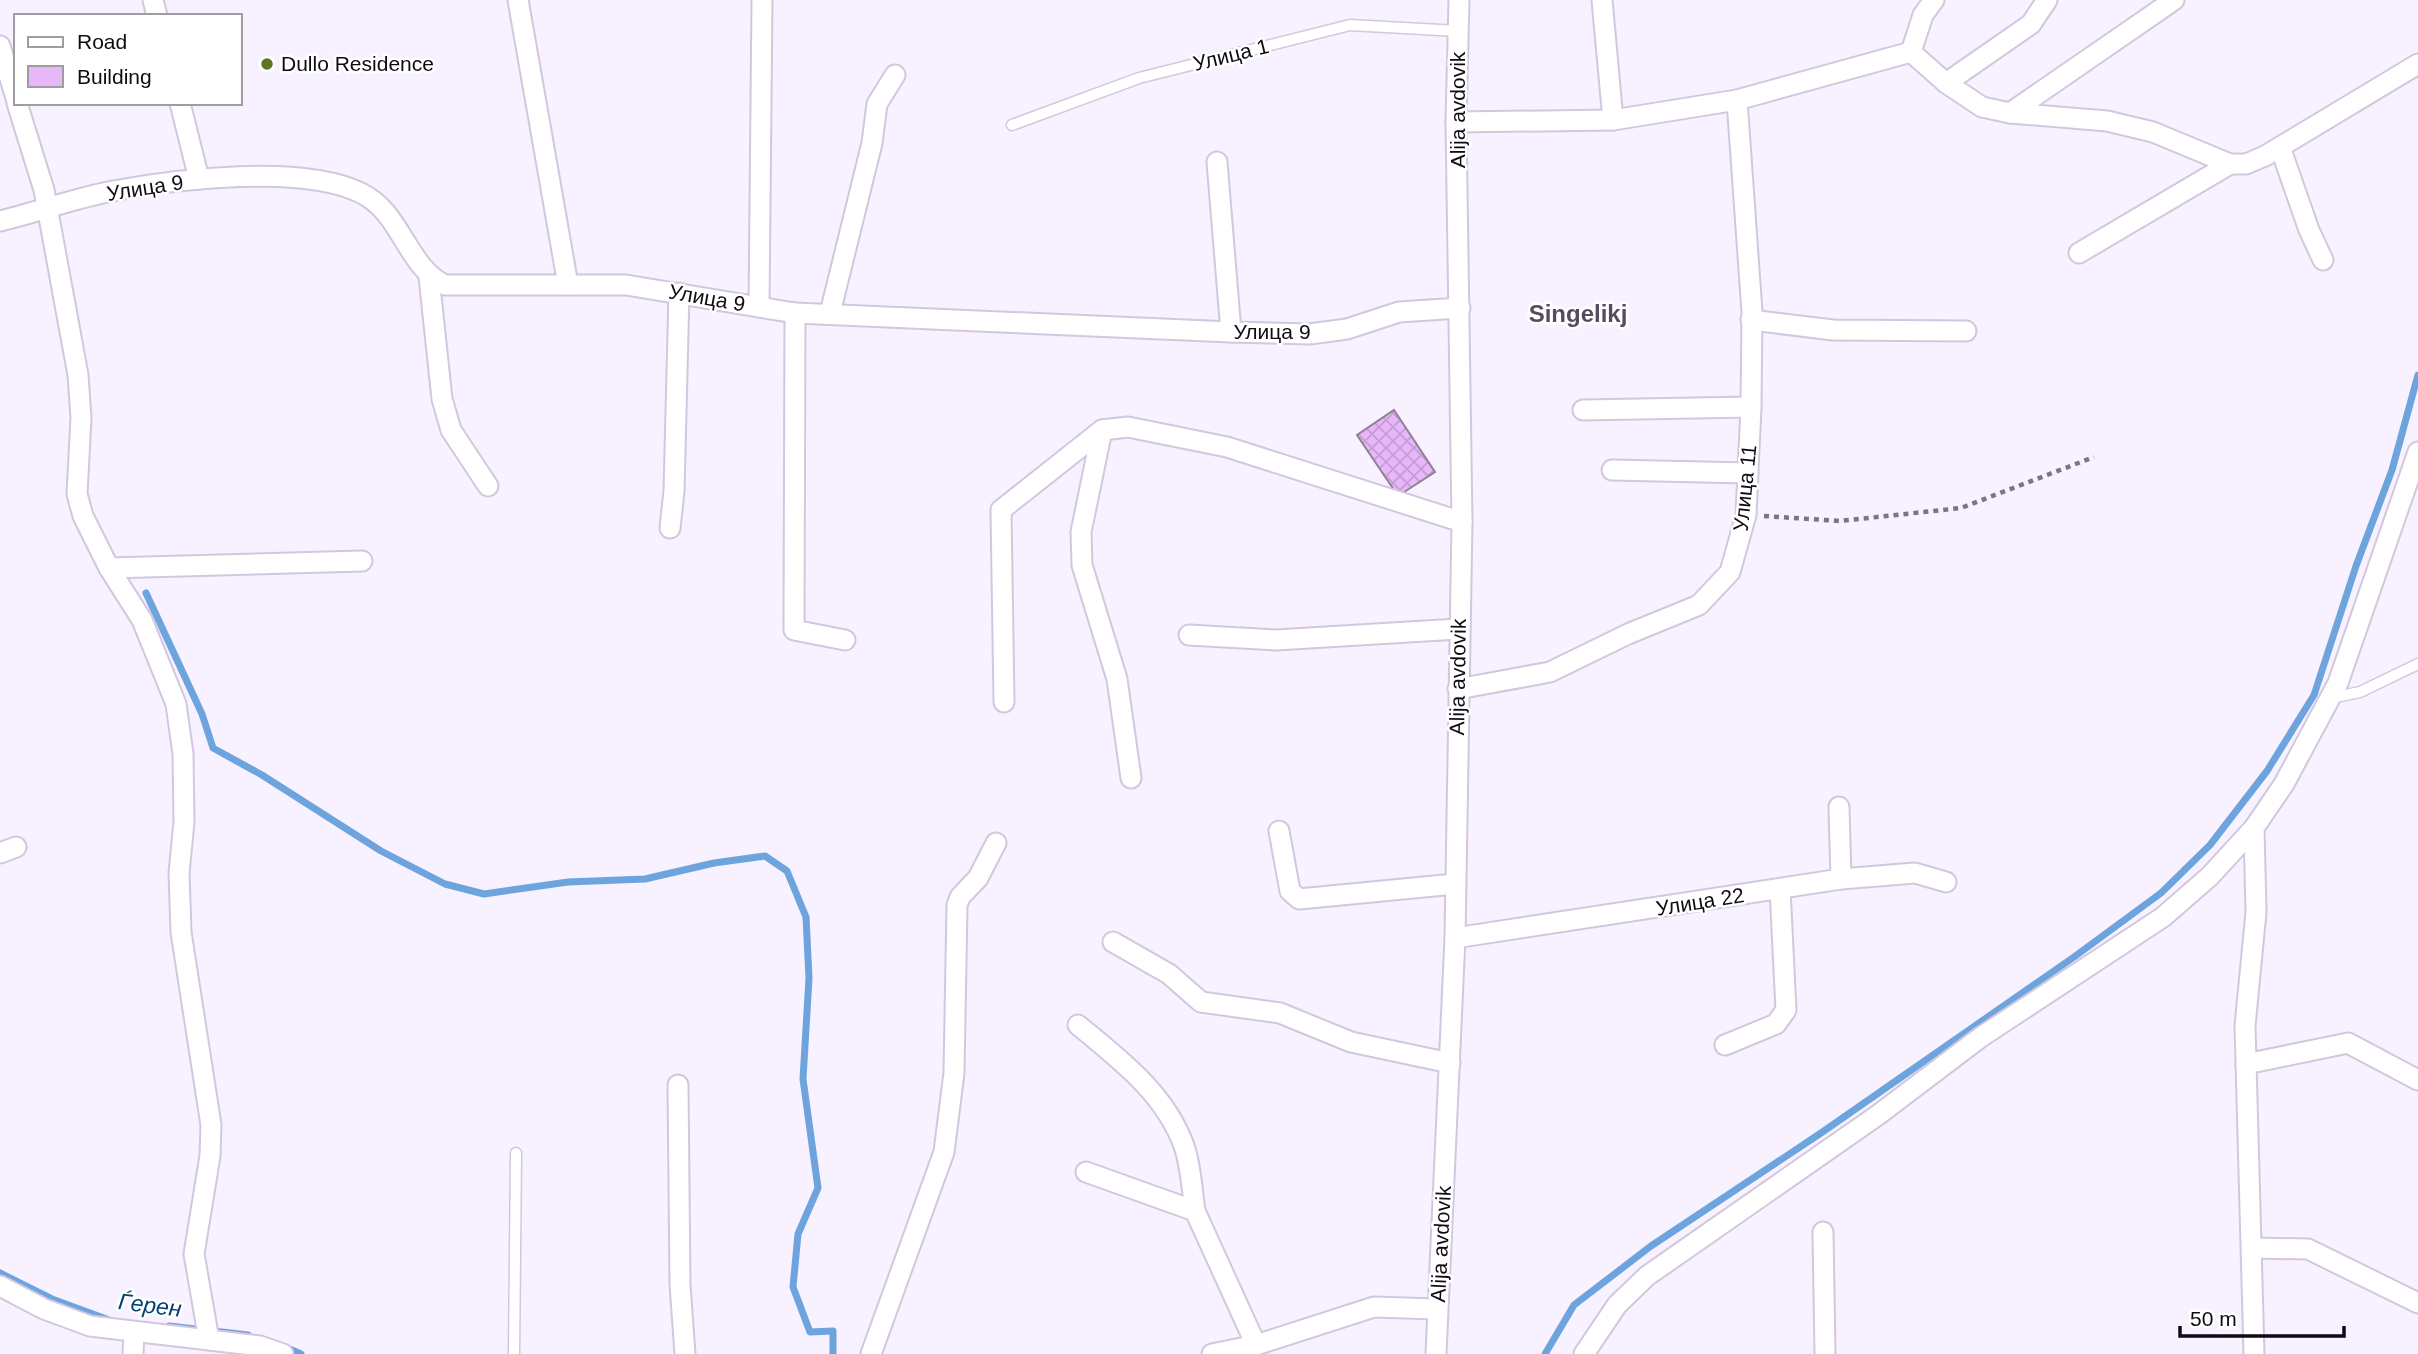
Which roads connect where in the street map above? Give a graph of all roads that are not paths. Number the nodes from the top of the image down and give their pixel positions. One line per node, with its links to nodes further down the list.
1 (518, 0): 31 (street)
2 (762, 0): 33 (street)
3 (1460, 0): 8 (street, Alija avdovik)
4 (1602, 0): 19 (street)
5 (1934, 0): 10 (street)
6 (2047, 0): 13 (street)
7 (2174, 0): 18 (street)
8 (1458, 30): 20 (street, Alija avdovik); 21 (lane, Улица 1)
9 (0, 46): 14 (street)
10 (1911, 52): 13 (street); 15 (street)
11 (2418, 64): 22 (street)
12 (895, 75): 36 (street)
13 (1946, 83): 18 (street)
14 (14, 91)
15 (1737, 100): 19 (street); 37 (street, Улица 11)
16 (18, 105): 26 (street)
17 (180, 105): 25 (street)
18 (2010, 113): 24 (street)
19 (1612, 120): 20 (street)
20 (1457, 122): 34 (street, Alija avdovik)
21 (1012, 125)
22 (2280, 147): 24 (street); 29 (street)
23 (1217, 162): 39 (street)
24 (2230, 164): 28 (street)
25 (199, 179): 26 (street, Улица 9); 30 (street, Улица 9)
26 (47, 210): 27 (street, Улица 9); 51 (street)
27 (0, 221)
28 (2078, 253)
29 (2323, 260)
30 (429, 277): 31 (street, Улица 9); 47 (street)
31 (568, 285): 32 (street, Улица 9)
32 (679, 293): 33 (street, Улица 9); 49 (street)
33 (760, 307): 35 (street, Улица 9)
34 (1460, 308): 39 (street, Улица 9); 48 (street, Alija avdovik)
35 (795, 313): 36 (street, Улица 9); 54 (street)
36 (830, 313): 39 (street, Улица 9)
37 (1751, 320): 38 (street); 40 (street, Улица 11)
38 (1966, 331)
39 (1231, 332)
40 (1751, 407): 41 (street); 45 (street, Улица 11)
41 (1583, 410)
42 (1102, 430): 48 (street); 58 (street); 59 (street)
43 (2418, 452): 46 (street)
44 (1612, 470): 45 (street)
45 (1748, 473): 56 (street, Улица 11)
46 (2413, 480): 57 (street)
47 (488, 486)
48 (1462, 522): 52 (street, Alija avdovik)
49 (670, 528)
50 (362, 561): 51 (street)
51 (109, 568): 85 (street)
52 (1458, 629): 53 (street); 56 (street, Alija avdovik)
53 (1189, 635)
54 (845, 640)
55 (2418, 664): 57 (lane)
56 (1458, 689): 66 (street, Alija avdovik)
57 (2330, 698): 61 (street)
58 (1004, 702)
59 (1131, 778)
60 (1839, 807): 64 (street)
61 (2254, 828): 73 (street); 94 (street)
62 (1279, 831): 66 (street)
63 (996, 843): 91 (street)
64 (1841, 880): 65 (street, Улица 22); 67 (street, Улица 22)
65 (1946, 882)
66 (1455, 884): 68 (street, Alija avdovik)
67 (1780, 889): 68 (street, Улица 22); 71 (street)
68 (1455, 938): 72 (street, Alija avdovik)
69 (1113, 942): 72 (street)
70 (1078, 1025): 78 (street)
71 (1725, 1045)
72 (1450, 1063): 83 (street, Alija avdovik)
73 (2246, 1065): 74 (street); 80 (street)
74 (2418, 1080)
75 (677, 1085): 90 (street)
76 (516, 1153): 89 (lane)
77 (1086, 1172): 78 (street)
78 (1195, 1210): 86 (street)
79 (1823, 1232): 95 (street)
80 (2252, 1248): 82 (street); 96 (street)
81 (0, 1286): 84 (street)
82 (2418, 1303)
83 (1437, 1309): 86 (street); 93 (street, Alija avdovik)
84 (134, 1334): 85 (street); 87 (street)
85 (209, 1340): 88 (street)
86 (1256, 1345): 92 (street)
87 (133, 1354)
88 (283, 1354)
89 (514, 1354)
90 (685, 1354)
91 (871, 1354)
92 (1212, 1354)
93 (1436, 1354)
94 (1584, 1354)
95 (1825, 1354)
96 (2254, 1354)

